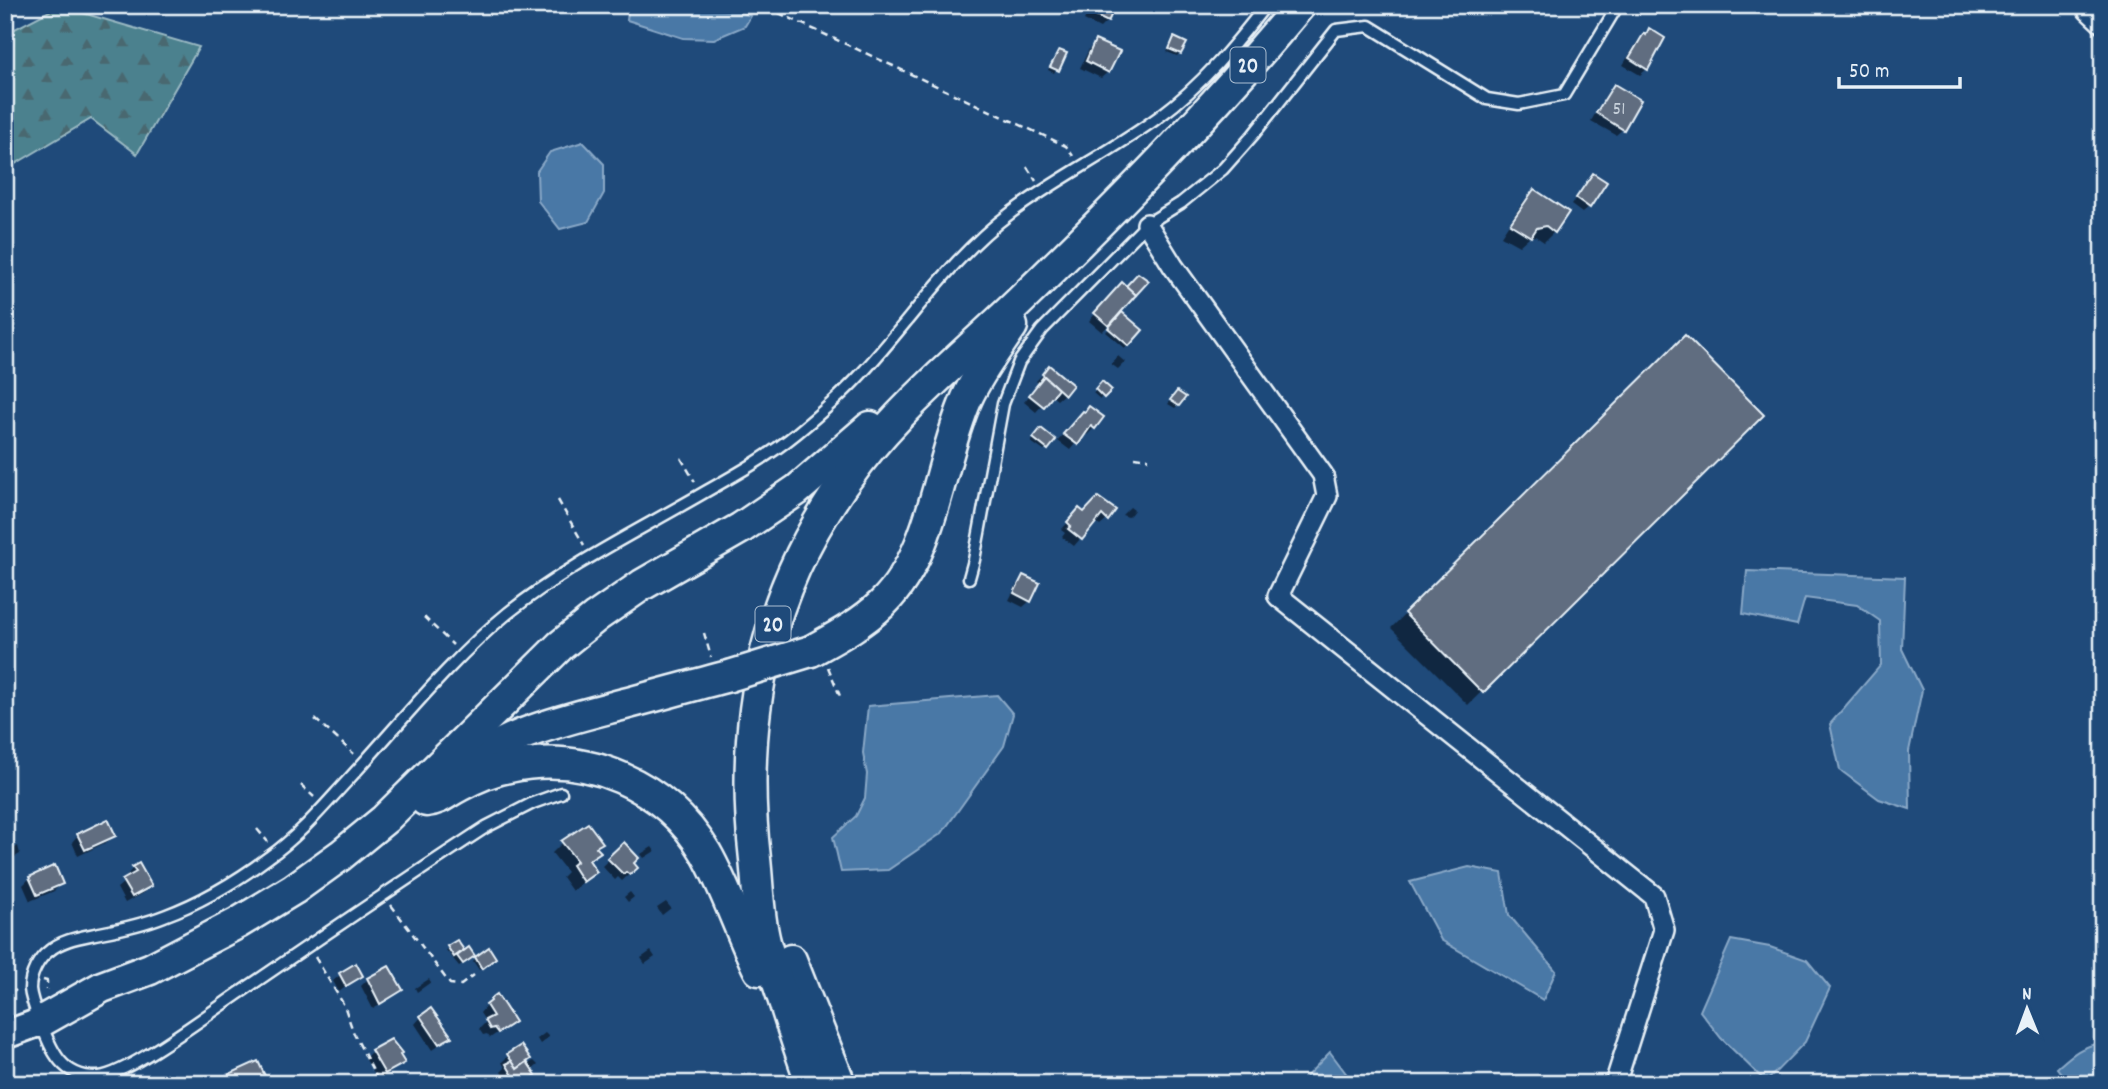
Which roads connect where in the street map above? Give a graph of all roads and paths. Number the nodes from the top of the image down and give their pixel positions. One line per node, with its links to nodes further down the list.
1 (756, 5): 8 (path)
2 (1266, 5): 8 (lane)
3 (1300, 5): 11 (main road, 20)
4 (1618, 5): 10 (lane)
5 (2086, 5): 6 (street)
6 (2103, 24)
7 (1027, 167): 9 (path)
8 (1080, 167): 9 (lane)
9 (1042, 191): 16 (lane)
10 (1147, 224): 19 (lane); 43 (street)
11 (1016, 304): 12 (main road, 20); 30 (main road, bridge)
12 (892, 422): 34 (main road, 20); 38 (main road)
13 (1135, 457): 15 (path)
14 (681, 458): 16 (path)
15 (1149, 459)
16 (702, 494): 18 (lane)
17 (558, 500): 18 (path)
18 (592, 558): 23 (lane)
19 (969, 578)
20 (424, 617): 23 (path)
21 (704, 633): 22 (path)
22 (706, 638)
23 (463, 654): 27 (lane)
24 (836, 690): 25 (path)
25 (840, 696)
26 (315, 719): 27 (path)
27 (364, 763): 31 (lane)
28 (301, 785): 31 (path)
29 (561, 793): 35 (lane)
30 (426, 801): 38 (main road); 40 (main road)
31 (324, 806): 33 (lane)
32 (257, 829): 33 (path)
33 (276, 852): 38 (lane)
34 (755, 857): 40 (main road, 20); 42 (main road, 20)
35 (383, 894): 36 (lane); 37 (path)
36 (307, 946): 38 (lane); 41 (path)
37 (474, 975)
38 (40, 1022): 39 (main road)
39 (5, 1035)
40 (808, 1074)
41 (380, 1084)
42 (839, 1084)
43 (1615, 1084)

